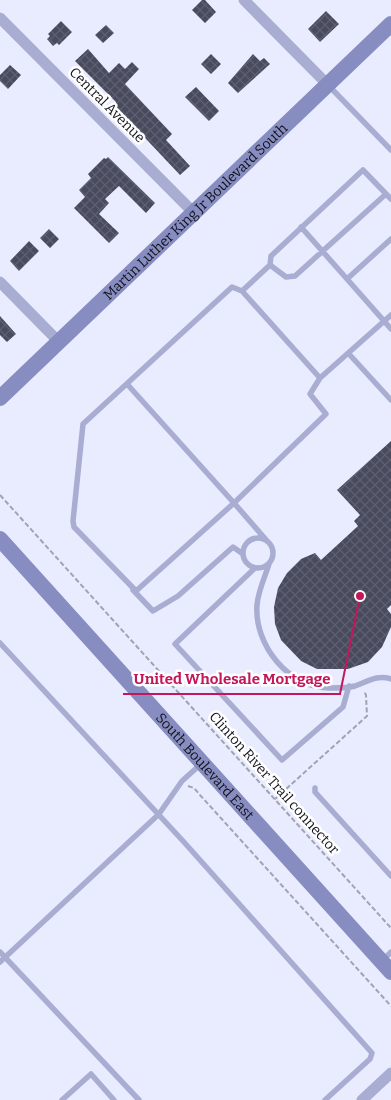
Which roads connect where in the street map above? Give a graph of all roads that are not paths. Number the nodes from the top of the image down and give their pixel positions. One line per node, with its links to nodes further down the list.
1 (244, 0): 4 (street)
2 (0, 18): 8 (street, Central Avenue)
3 (391, 24): 4 (street, Martin Luther King Jr Boulevard South)
4 (328, 85): 5 (lane); 8 (street, Martin Luther King Jr Boulevard South)
5 (391, 150)
6 (386, 194): 7 (lane); 9 (lane); 11 (lane)
7 (391, 199)
8 (194, 213): 19 (street, Martin Luther King Jr Boulevard South)
9 (302, 227): 11 (lane); 12 (lane)
10 (391, 239): 13 (lane)
11 (324, 250): 12 (lane); 13 (lane)
12 (270, 265): 15 (lane)
13 (346, 279): 17 (lane)
14 (0, 282): 19 (street)
15 (242, 291): 21 (lane); 22 (lane)
16 (391, 315): 17 (lane)
17 (384, 321): 18 (lane); 20 (lane)
18 (391, 329)
19 (59, 342): 23 (street, Martin Luther King Jr Boulevard South)
20 (349, 354): 21 (lane); 24 (lane)
21 (320, 378): 25 (lane)
22 (127, 384): 25 (lane); 31 (lane)
23 (0, 398)
24 (391, 400)
25 (234, 502): 27 (lane); 31 (lane)
26 (0, 539): 35 (street, South Boulevard East)
27 (268, 542): 28 (lane); 29 (lane)
28 (243, 554): 30 (lane); 31 (lane)
29 (269, 564): 30 (lane); 34 (lane)
30 (255, 568): 34 (lane)
31 (134, 590)
32 (0, 643): 37 (lane)
33 (391, 678): 34 (lane)
34 (348, 686)
35 (202, 763): 37 (lane); 41 (street, South Boulevard East)
36 (315, 788): 38 (lane)
37 (158, 814): 40 (lane); 47 (lane)
38 (391, 876)
39 (0, 952): 40 (lane)
40 (2, 959): 46 (lane)
41 (388, 962)
42 (391, 1073): 43 (street)
43 (366, 1099)
44 (62, 1100): 45 (lane)
45 (114, 1100)
46 (138, 1100)
47 (325, 1100)

